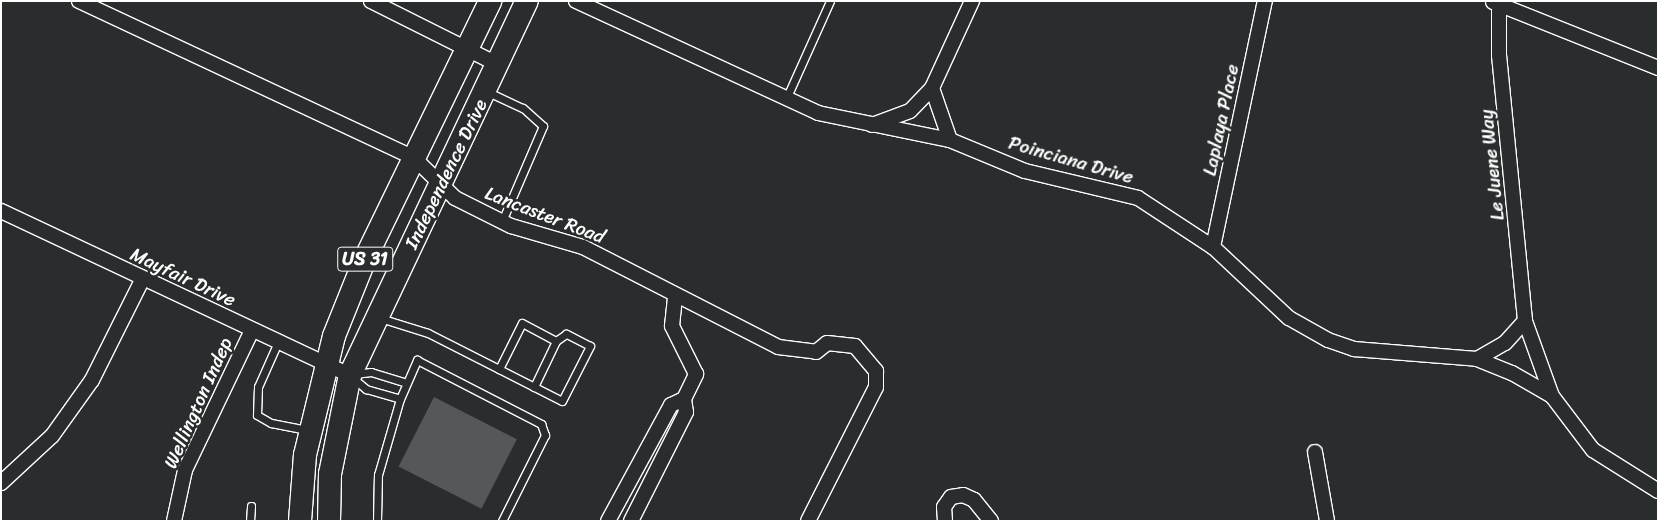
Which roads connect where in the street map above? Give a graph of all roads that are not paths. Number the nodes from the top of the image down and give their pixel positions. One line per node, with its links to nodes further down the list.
1 (79, 1): 18 (street, Lancaster Road)
2 (490, 1): 10 (main road, Independence Drive / US 31)
3 (527, 1): 11 (main road, Independence Drive / US 31)
4 (576, 1): 15 (street, Poinciana Drive)
5 (830, 1): 15 (lane)
6 (972, 1): 13 (street)
7 (1265, 1): 22 (street, Laplaya Place)
8 (376, 2): 10 (street)
9 (1496, 3): 12 (street); 26 (street, Le Juene Way)
10 (466, 49): 11 (street); 18 (main road, Independence Drive / US 31)
11 (499, 65): 14 (main road, Independence Drive / US 31)
12 (1658, 68)
13 (932, 88): 16 (street); 17 (street)
14 (486, 91): 19 (main road, Independence Drive / US 31); 21 (lane)
15 (786, 99): 16 (street, Poinciana Drive)
16 (872, 125): 17 (street, Poinciana Drive)
17 (950, 140): 22 (street, Poinciana Drive)
18 (414, 158): 19 (street, Lancaster Road); 31 (main road, Independence Drive / US 31)
19 (440, 184): 21 (street, Lancaster Road); 25 (main road, Independence Drive / US 31)
20 (1, 211): 23 (street, Mayfair Drive)
21 (502, 221): 24 (street, Lancaster Road)
22 (1213, 247): 30 (street, Poinciana Drive)
23 (144, 278): 27 (street, Mayfair Drive); 43 (street)
24 (675, 295): 38 (street); 54 (street, Lancaster Road)
25 (377, 317): 32 (lane); 33 (main road, Independence Drive / US 31)
26 (1525, 321): 30 (street); 36 (street, Poinciana Drive)
27 (252, 330): 29 (street, Mayfair Drive); 46 (street, Wellington Indep)
28 (556, 340): 32 (lane); 35 (lane); 35 (lane)
29 (278, 342): 31 (street, Mayfair Drive); 39 (lane)
30 (1477, 359): 36 (street, Poinciana Drive)
31 (326, 364): 33 (street, Mayfair Drive); 39 (main road, Independence Drive / US 31)
32 (499, 369): 35 (lane)
33 (350, 375): 34 (lane); 37 (lane); 49 (main road, Independence Drive / US 31)
34 (406, 383): 37 (lane); 51 (lane)
35 (534, 387)
36 (1552, 396): 44 (street, Poinciana Drive)
37 (400, 399): 50 (lane)
38 (684, 399): 41 (street); 42 (street)
39 (310, 430): 48 (main road, Independence Drive / US 31)
40 (1315, 452): 57 (street)
41 (644, 455): 42 (street); 52 (street)
42 (660, 463): 53 (street)
43 (1, 483)
44 (1658, 491)
45 (250, 506): 47 (lane)
46 (174, 521)
47 (250, 521)
48 (300, 521)
49 (329, 521)
50 (377, 521)
51 (502, 521)
52 (608, 521)
53 (631, 521)
54 (808, 521)
55 (945, 521): 56 (street)
56 (991, 521)
57 (1327, 521)

